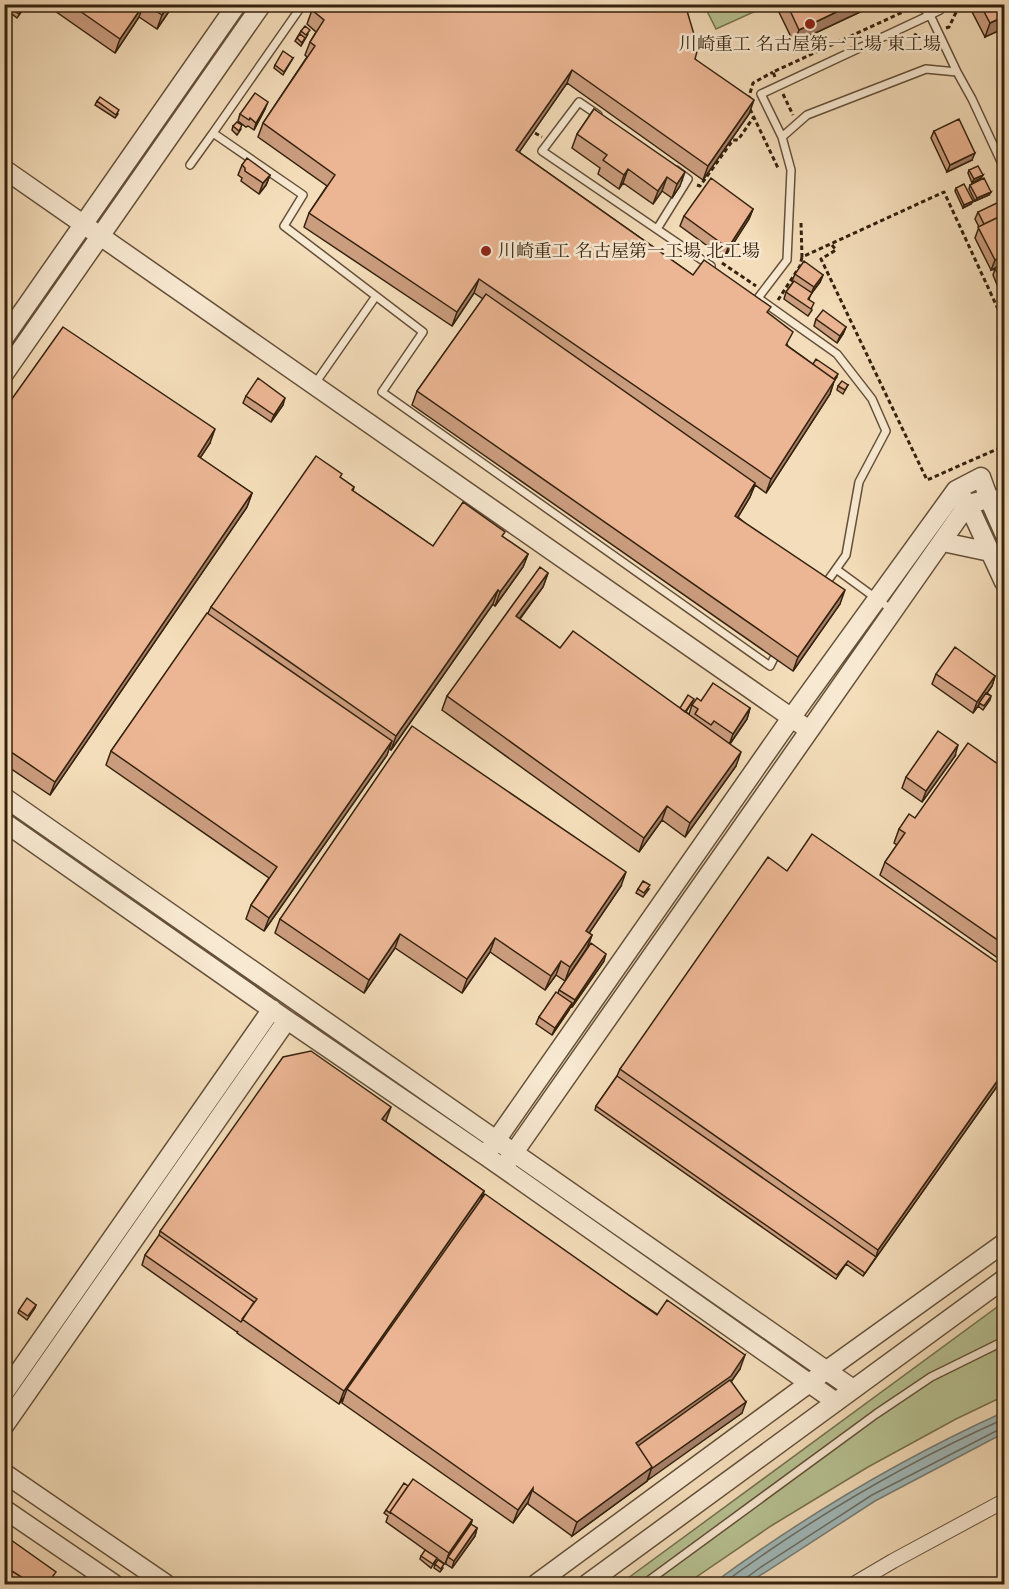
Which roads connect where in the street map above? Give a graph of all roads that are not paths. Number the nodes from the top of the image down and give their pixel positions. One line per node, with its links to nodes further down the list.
1 (237, 4): 15 (street)
2 (262, 4): 17 (street)
3 (303, 4): 9 (lane)
4 (923, 4): 6 (lane)
5 (943, 4): 6 (lane)
6 (930, 15): 7 (lane); 10 (lane)
7 (957, 72): 10 (lane); 13 (lane)
8 (606, 121): 16 (lane)
9 (213, 133): 11 (lane); 20 (lane)
10 (782, 137): 21 (lane)
11 (190, 165)
12 (670, 166): 16 (lane)
13 (1005, 168)
14 (4, 169): 15 (street)
15 (84, 224): 17 (street); 22 (street)
16 (657, 229): 18 (lane)
17 (101, 236): 23 (street); 24 (street)
18 (721, 273)
19 (748, 292): 21 (lane)
20 (376, 296): 24 (lane); 36 (lane)
21 (758, 298): 31 (lane)
22 (4, 338)
23 (4, 374)
24 (314, 385): 37 (street)
25 (1005, 489): 27 (lane)
26 (962, 497): 27 (street); 29 (street); 30 (street); 34 (street)
27 (988, 499): 28 (street)
28 (1005, 533)
29 (943, 542): 30 (street); 35 (street)
30 (990, 552): 32 (street)
31 (836, 569): 33 (lane); 34 (lane)
32 (1005, 582)
33 (821, 591)
34 (877, 600): 35 (lane); 37 (street)
35 (893, 611): 38 (street)
36 (774, 658)
37 (791, 718): 38 (street); 43 (street)
38 (809, 730): 44 (street)
39 (4, 797): 43 (street)
40 (4, 822): 41 (street)
41 (272, 1009): 42 (street); 53 (street)
42 (287, 1020): 45 (street); 55 (street)
43 (497, 1140): 44 (street); 45 (street)
44 (514, 1152): 46 (street); 50 (street)
45 (486, 1156): 46 (street)
46 (503, 1168): 51 (street)
47 (1005, 1243): 50 (street)
48 (1005, 1279): 52 (street)
49 (1005, 1341): 63 (lane)
50 (827, 1370): 51 (street); 52 (street)
51 (808, 1383): 54 (street); 61 (street)
52 (853, 1389): 54 (street)
53 (4, 1393)
54 (836, 1402): 62 (street)
55 (4, 1426)
56 (4, 1473): 60 (street)
57 (1005, 1501): 64 (street)
58 (4, 1509): 59 (street)
59 (114, 1584)
60 (166, 1584)
61 (536, 1584)
62 (587, 1584)
63 (644, 1584)
64 (854, 1584)

